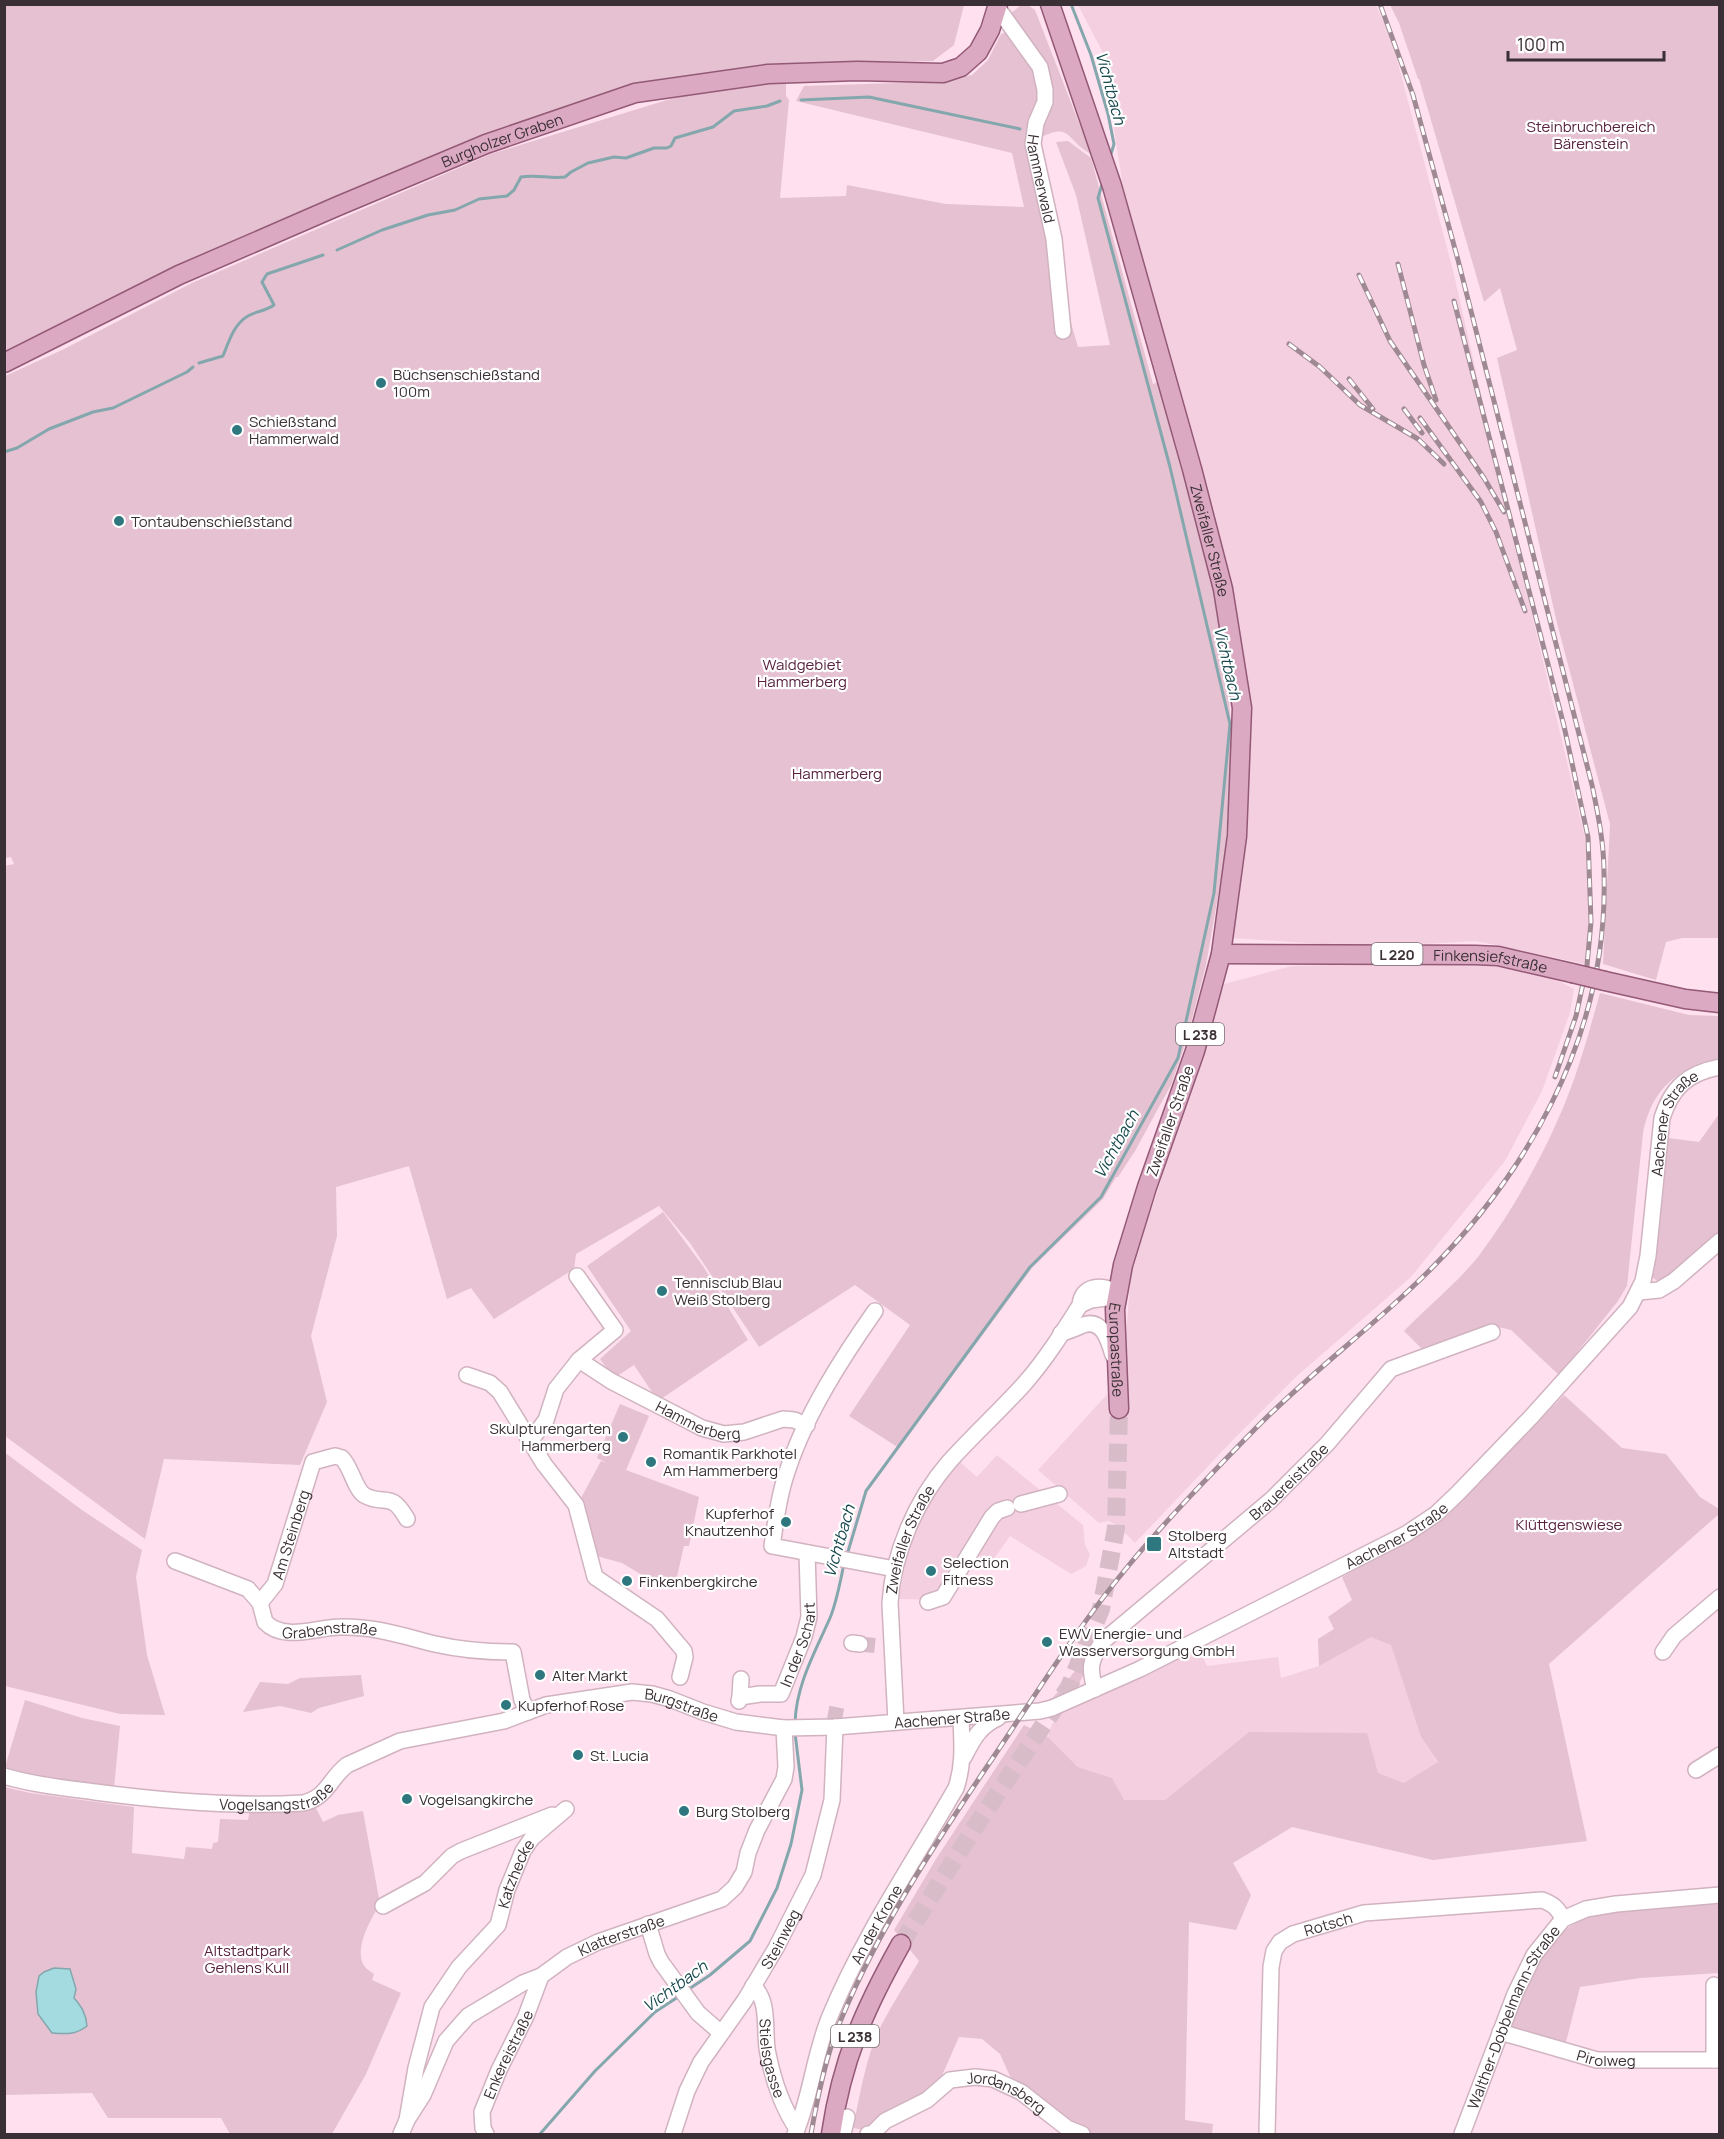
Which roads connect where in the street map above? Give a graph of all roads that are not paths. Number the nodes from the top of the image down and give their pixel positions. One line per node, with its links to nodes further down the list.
1 (1050, 4): 5 (main road, Zweifaller Straße / L 238)
2 (998, 6): 3 (street, Hammerwald); 4 (main road, Burgholzer Graben)
3 (1063, 331)
4 (4, 363)
5 (1221, 954): 6 (main road, Finkensiefstraße / L 220, bridge); 11 (main road, Zweifaller Straße / L 238)
6 (1719, 1003)
7 (1719, 1067): 10 (street, Aachener Straße)
8 (1719, 1241): 10 (street)
9 (577, 1276): 15 (street)
10 (1639, 1292): 32 (street, Aachener Straße)
11 (1117, 1293): 14 (street, Zweifaller Straße); 16 (main road, Europastraße / L 238)
12 (875, 1311): 19 (street)
13 (1492, 1332): 32 (street, Brauereistraße)
14 (1061, 1333): 16 (street); 25 (street, Zweifaller Straße)
15 (579, 1360): 19 (street, Hammerberg); 20 (street)
16 (1116, 1365): 18 (main road, Europastraße / L 238)
17 (467, 1375): 20 (street)
18 (1119, 1409)
19 (807, 1425): 23 (street)
20 (531, 1440): 30 (street)
21 (1059, 1494): 27 (street)
22 (407, 1520): 28 (street, Am Steinberg)
23 (807, 1553): 25 (street); 33 (street, In der Schart)
24 (175, 1561): 28 (street, Grabenstraße)
25 (895, 1569): 37 (street, Zweifaller Straße)
26 (1719, 1598): 29 (street)
27 (928, 1602)
28 (260, 1603): 34 (street, Grabenstraße)
29 (1663, 1652)
30 (680, 1677)
31 (741, 1679): 33 (street)
32 (1095, 1689): 35 (street, Aachener Straße)
33 (738, 1708): 34 (street, Burgstraße); 39 (street, Burgstraße)
34 (528, 1712): 43 (street, Vogelsangstraße)
35 (1007, 1714): 36 (street, Aachener Straße); 41 (street)
36 (961, 1719): 37 (street, Aachener Straße); 41 (street, An der Krone)
37 (896, 1722): 38 (street, Aachener Straße)
38 (834, 1725): 39 (street, Burgstraße); 51 (street, Steinweg)
39 (793, 1729): 47 (street, Klatterstraße)
40 (1719, 1755): 42 (street)
41 (963, 1760): 57 (street, An der Krone)
42 (1696, 1770)
43 (4, 1776)
44 (1719, 1895): 46 (street, Walther-Dobbelmann-Straße)
45 (383, 1906): 56 (street, Katzhecke)
46 (1563, 1919): 52 (street, Walther-Dobbelmann-Straße); 64 (street, Rotsch)
47 (648, 1924): 49 (street, Klatterstraße); 53 (street)
48 (901, 1944): 60 (main road, L 238)
49 (541, 1976): 56 (street, Klatterstraße); 58 (street, Enkereistraße)
50 (1714, 1985): 54 (street, Pirolweg)
51 (753, 1986): 53 (street, Steinweg); 57 (street, Stielsgasse)
52 (1500, 2032): 54 (street, Pirolweg); 65 (street, Walther-Dobbelmann-Straße)
53 (721, 2033): 59 (street, Steinweg)
54 (1717, 2060)
55 (847, 2117): 61 (street)
56 (404, 2127)
57 (796, 2132)
58 (486, 2134)
59 (673, 2134)
60 (831, 2134)
61 (843, 2134)
62 (868, 2134): 63 (street, Jordansberg)
63 (1082, 2134)
64 (1267, 2134)
65 (1462, 2134)

